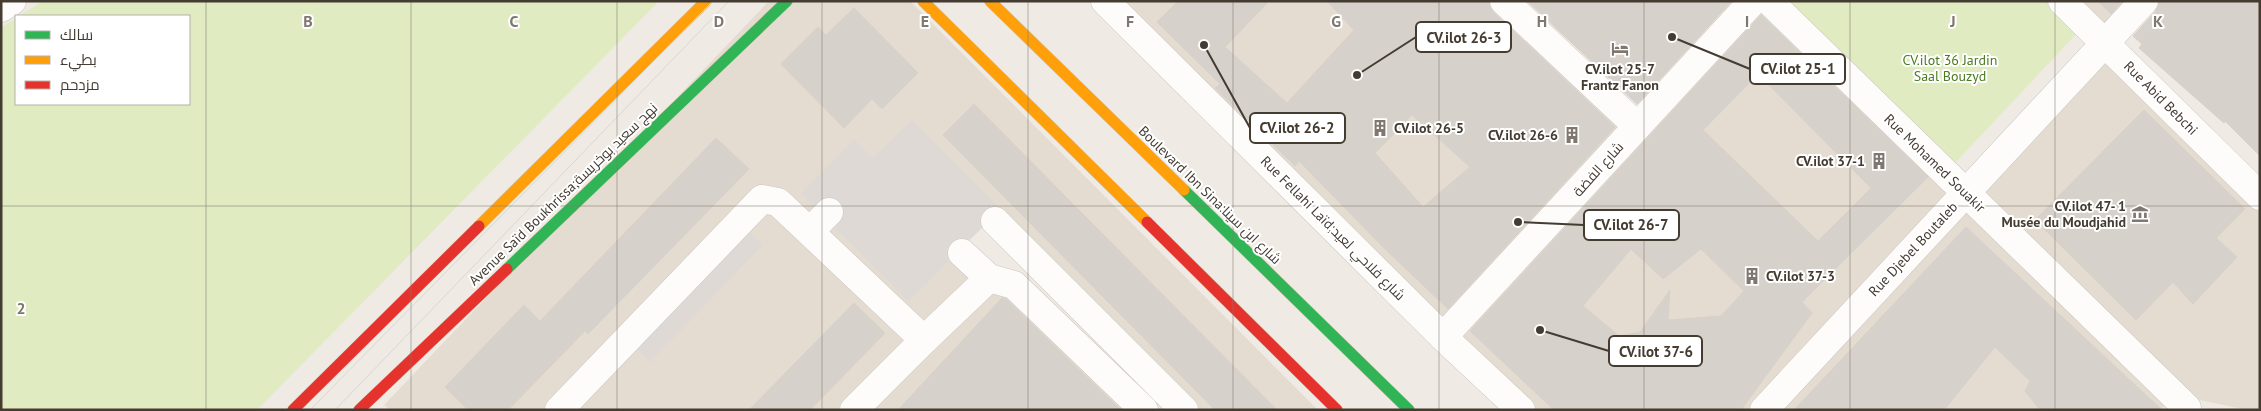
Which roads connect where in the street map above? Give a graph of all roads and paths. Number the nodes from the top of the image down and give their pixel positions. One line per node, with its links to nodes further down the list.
1 (12, 1): 12 (street)
2 (706, 1): 26 (main road)
3 (787, 1): 24 (main road, Avenue Saïd Boukhrissa;نهج سعيد بوخريسة)
4 (923, 1): 31 (main road)
5 (990, 1): 32 (main road, Boulevard Ibn Sina:شارع ابن سينا)
6 (1105, 1): 22 (street, Rue Fellahi Laïd;شارع فلاحي لعيد)
7 (1504, 1): 14 (street)
8 (1752, 1): 14 (street, شارع الفضة)
9 (1769, 1): 15 (street, Rue Mohamed Souakir)
10 (2062, 1): 13 (street, Rue Abid Bebchi)
11 (2144, 1): 13 (street, Rue Djebel Boutaleb)
12 (1, 8)
13 (2105, 43): 15 (street, Rue Djebel Boutaleb); 16 (street, Rue Abid Bebchi)
14 (1637, 126): 22 (street, شارع الفضة)
15 (1966, 192): 25 (street, Rue Mohamed Souakir); 34 (street, Rue Djebel Boutaleb)
16 (2260, 196)
17 (829, 212): 19 (street)
18 (995, 221): 30 (street)
19 (810, 231): 23 (street); 27 (street)
20 (962, 254): 21 (street)
21 (989, 278): 23 (street); 29 (street)
22 (1443, 337): 33 (street, Rue Fellahi Laïd;شارع فلاحي لعيد)
23 (924, 340): 28 (street)
24 (368, 407)
25 (2188, 409)
26 (293, 410)
27 (558, 410)
28 (854, 410)
29 (1144, 410)
30 (1184, 410)
31 (1337, 410)
32 (1409, 410)
33 (1521, 410)
34 (1764, 410)

